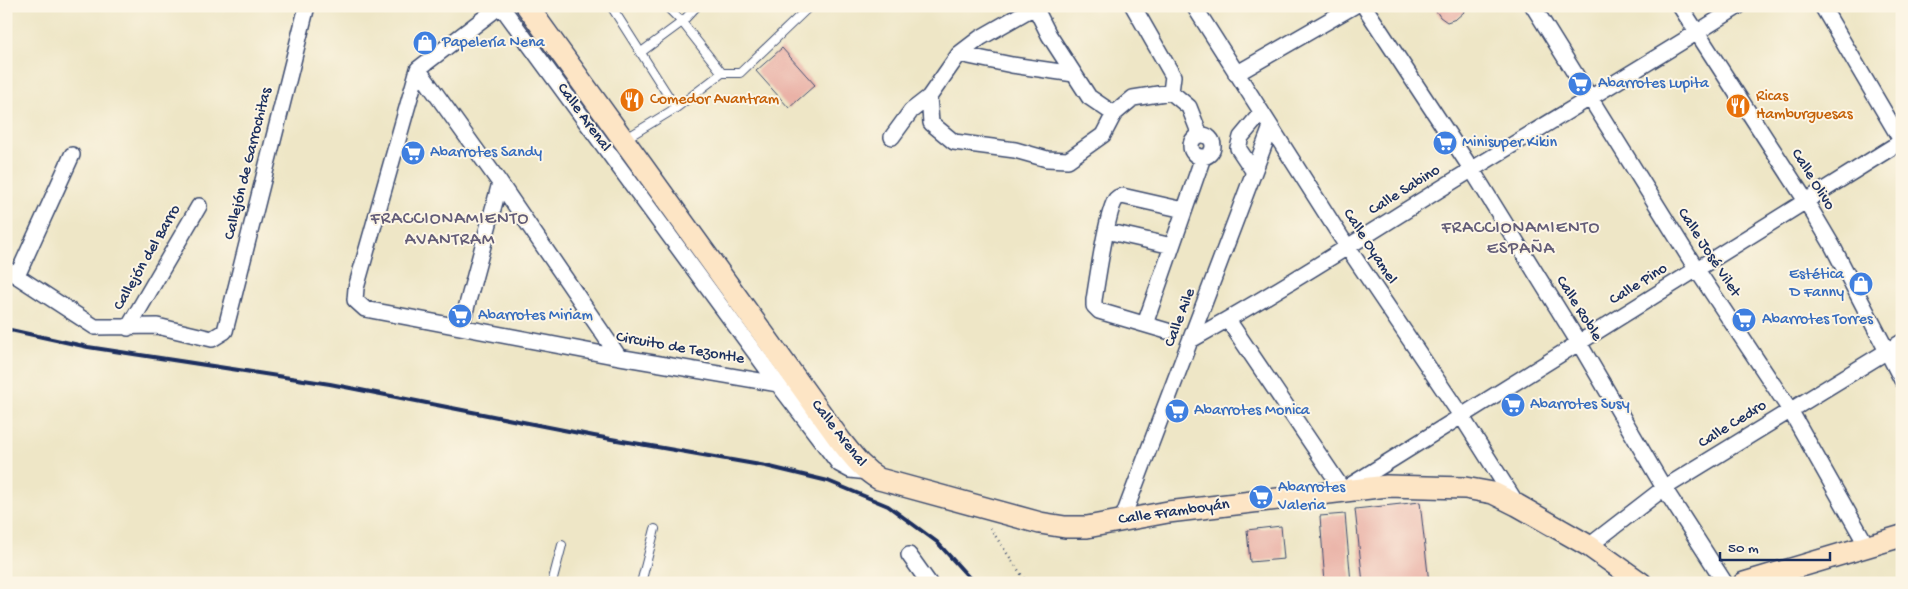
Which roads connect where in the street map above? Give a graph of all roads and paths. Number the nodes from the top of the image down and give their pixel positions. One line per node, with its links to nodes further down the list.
1 (307, 6): 54 (street, Callejón de Garrochitas)
2 (500, 6): 21 (street); 62 (street, Calle Arenal)
3 (527, 6): 34 (street, Calle Arenal)
4 (611, 6): 19 (lane)
5 (666, 6): 17 (lane)
6 (697, 6): 17 (lane)
7 (810, 6): 22 (lane)
8 (1133, 6): 25 (street)
9 (1194, 6): 24 (street, Calle Oyamel)
10 (1354, 6): 24 (street)
11 (1364, 6): 40 (street, Calle Roble)
12 (1533, 6): 27 (street, Calle José Vilet)
13 (1680, 6): 18 (street, Calle Olivo)
14 (1739, 6): 18 (street, Calle Sabino)
15 (1822, 6): 35 (street)
16 (1036, 7): 20 (street); 23 (street)
17 (682, 22): 19 (lane); 22 (lane)
18 (1696, 33): 27 (street, Calle Sabino); 43 (street, Calle Olivo)
19 (640, 53): 28 (lane)
20 (959, 54): 23 (street); 26 (street)
21 (418, 69): 42 (street); 53 (street, Circuito de Tezontle)
22 (722, 73): 28 (lane)
23 (1074, 74): 30 (street)
24 (1236, 74): 29 (street, Calle Oyamel)
25 (1171, 92): 30 (street); 32 (street)
26 (929, 97): 30 (street); 33 (street)
27 (1590, 100): 40 (street, Calle Sabino); 49 (street, Calle José Vilet)
28 (676, 108): 34 (lane)
29 (1261, 113): 31 (street, Calle Oyamel); 37 (street)
30 (1114, 114)
31 (1270, 127): 41 (street, Calle Aile); 48 (street, Calle Oyamel)
32 (1200, 135): 36 (street); 39 (street)
33 (892, 138)
34 (624, 140): 65 (street, Calle Arenal)
35 (1902, 142): 43 (street, Calle Pino)
36 (1212, 144): 37 (street); 39 (street)
37 (1238, 148): 41 (street)
38 (72, 155): 50 (street)
39 (1203, 157): 45 (street)
40 (1472, 170): 48 (street, Calle Sabino); 58 (street, Calle Roble)
41 (1254, 172): 56 (street, Calle Aile)
42 (500, 184): 53 (street); 60 (street)
43 (1806, 201): 49 (street, Calle Pino); 59 (street, Calle Olivo)
44 (199, 206): 54 (street, Callejón del Barro)
45 (1184, 210): 46 (street); 47 (street)
46 (1106, 231): 47 (street); 52 (street)
47 (1172, 246): 52 (street)
48 (1348, 248): 51 (street, Calle Sabino); 64 (street, Calle Oyamel)
49 (1697, 270): 58 (street, Calle Pino); 63 (street, Calle José Vilet)
50 (11, 273): 54 (street)
51 (1228, 320): 56 (street, Calle Sabino); 67 (street)
52 (1145, 324): 55 (street)
53 (461, 327): 60 (street, Circuito de Tezontle)
54 (128, 328)
55 (1166, 331)
56 (1191, 340): 70 (street, Calle Aile)
57 (1902, 342): 59 (street, Calle Cedro)
58 (1579, 343): 64 (street, Calle Pino); 66 (street, Calle Roble)
59 (1886, 352): 61 (street, Calle Olivo); 63 (street, Calle Cedro)
60 (619, 356): 62 (street, Circuito de Tezontle)
61 (1902, 380)
62 (778, 384): 65 (street, Calle Arenal)
63 (1790, 410): 66 (street, Calle Cedro); 75 (street, Calle José Vilet)
64 (1462, 417): 67 (street, Calle Pino); 68 (street, Calle Oyamel)
65 (868, 472): 69 (street, Calle Framboyán)
66 (1664, 488): 74 (street, Calle Cedro); 82 (street, Calle Roble)
67 (1344, 490): 68 (street, Calle Framboyán); 70 (street, Calle Framboyán)
68 (1517, 505): 74 (street, Calle Framboyán)
69 (990, 510): 70 (street, Calle Framboyán); 80 (path)
70 (1122, 520)
71 (655, 529): 78 (lane)
72 (1902, 536): 75 (street)
73 (562, 545): 77 (lane)
74 (1588, 546): 81 (street, Calle Framboyán)
75 (1867, 546): 83 (street)
76 (909, 555): 79 (street)
77 (552, 583)
78 (641, 583)
79 (929, 583)
80 (1027, 583)
81 (1641, 583)
82 (1725, 583)
83 (1744, 583)

